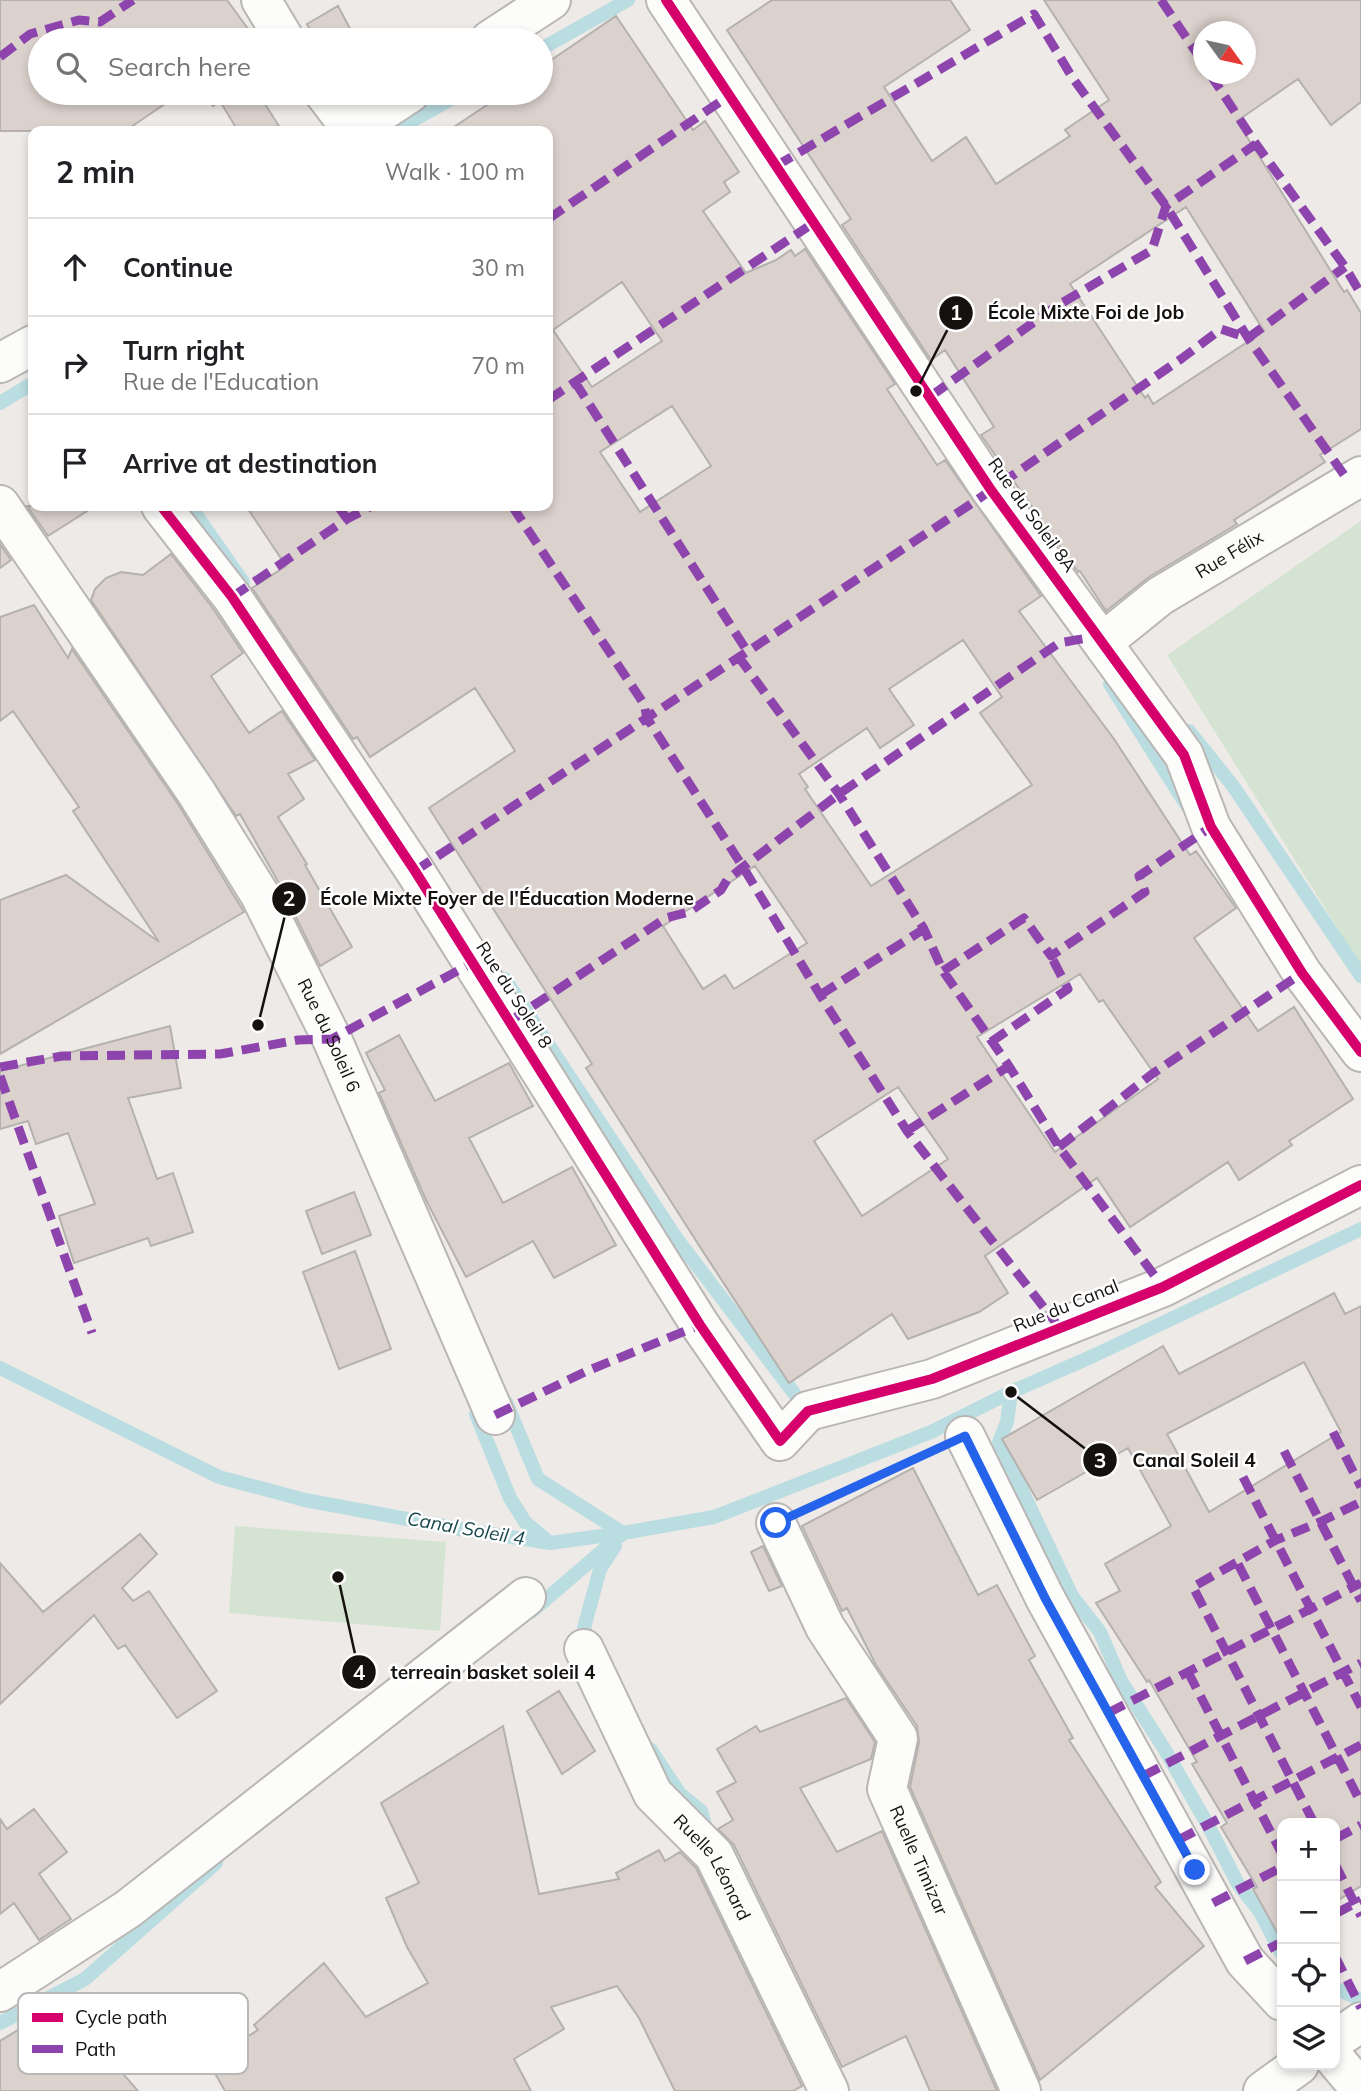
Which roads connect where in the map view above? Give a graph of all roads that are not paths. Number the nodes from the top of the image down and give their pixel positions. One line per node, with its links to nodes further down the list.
1 (261, 0): 4 (street)
2 (551, 0): 5 (street)
3 (666, 0): 15 (street, Rue du Soleil 8A)
4 (278, 28)
5 (508, 28)
6 (333, 105): 8 (street)
7 (392, 105): 9 (street)
8 (348, 126)
9 (360, 126)
10 (28, 348): 11 (street)
11 (0, 363)
12 (1361, 476): 15 (street, Rue Félix)
13 (0, 505): 18 (street, Rue du Soleil 6)
14 (165, 511): 20 (street, Rue du Soleil 8)
15 (1102, 642): 16 (street, Rue du Soleil 8A)
16 (1361, 1052)
17 (1361, 1185): 20 (street, Rue du Canal)
18 (495, 1415)
19 (965, 1436): 25 (street)
20 (780, 1441)
21 (776, 1523): 32 (street, Ruelle Timizar)
22 (526, 1597): 24 (street)
23 (584, 1649): 31 (street, Ruelle Léonard)
24 (0, 1992)
25 (1277, 1996)
26 (1361, 2022): 27 (street)
27 (1340, 2037)
28 (1340, 2065): 30 (street)
29 (1292, 2070): 33 (street)
30 (1361, 2090)
31 (830, 2091)
32 (1020, 2091)
33 (1263, 2091)

